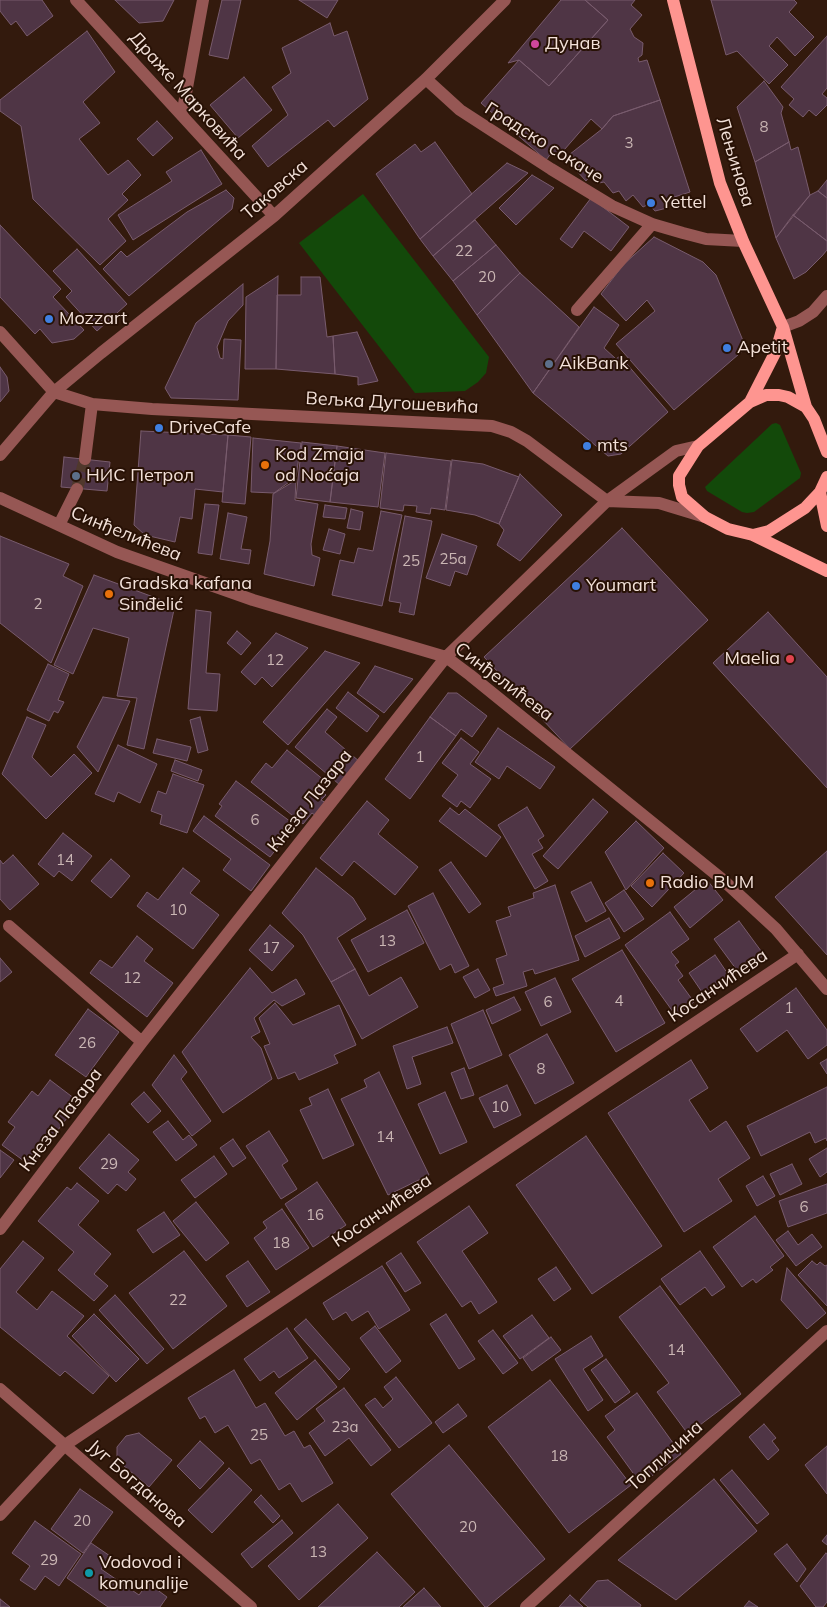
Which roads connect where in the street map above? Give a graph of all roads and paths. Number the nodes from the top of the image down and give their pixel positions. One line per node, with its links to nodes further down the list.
1 (76, 0): 6 (street, Драже Марковића)
2 (203, 0): 6 (street)
3 (505, 0): 5 (street, Таковска)
4 (673, 0): 9 (main road, Лењинова)
5 (426, 79): 7 (street, Таковска); 8 (street, Градско сокаче)
6 (182, 115): 7 (street, Драже Марковића)
7 (274, 216): 14 (street, Таковска)
8 (652, 224): 9 (street, Градско сокаче); 11 (street)
9 (744, 241): 12 (main road, Лењинова)
10 (827, 296): 12 (street)
11 (577, 310)
12 (783, 326): 15 (main road); 17 (main road, Лењинова)
13 (0, 332): 14 (street)
14 (54, 392): 16 (street, Вељка Дугошевића); 20 (street, Таковска)
15 (750, 402): 17 (main road); 18 (main road)
16 (92, 404): 21 (street); 26 (street, Вељка Дугошевића)
17 (806, 407): 19 (main road, Лењинова)
18 (698, 446): 26 (street, Кнеза Лазара); 27 (main road)
19 (827, 452)
20 (0, 455)
21 (86, 459)
22 (827, 477): 24 (main road)
23 (78, 489): 28 (street)
24 (820, 492): 29 (main road); 30 (main road)
25 (0, 498): 28 (street, Синђелићева)
26 (607, 502): 27 (street); 32 (street, Кнеза Лазара)
27 (705, 517): 30 (main road)
28 (59, 526): 32 (street, Синђелићева)
29 (827, 526)
30 (753, 535): 31 (main road)
31 (827, 571)
32 (446, 657): 34 (street, Синђелићева); 36 (street, Кнеза Лазара)
33 (9, 926): 36 (street)
34 (798, 954): 35 (street, Синђелићева); 40 (street, Косанчићева)
35 (827, 989)
36 (142, 1042): 37 (street, Кнеза Лазара)
37 (0, 1229)
38 (827, 1331): 43 (street, Топличина)
39 (0, 1389): 40 (street, Југ Богданова)
40 (65, 1445): 41 (street, Косанчићева); 42 (street, Југ Богданова)
41 (0, 1515)
42 (251, 1607)
43 (526, 1607)

